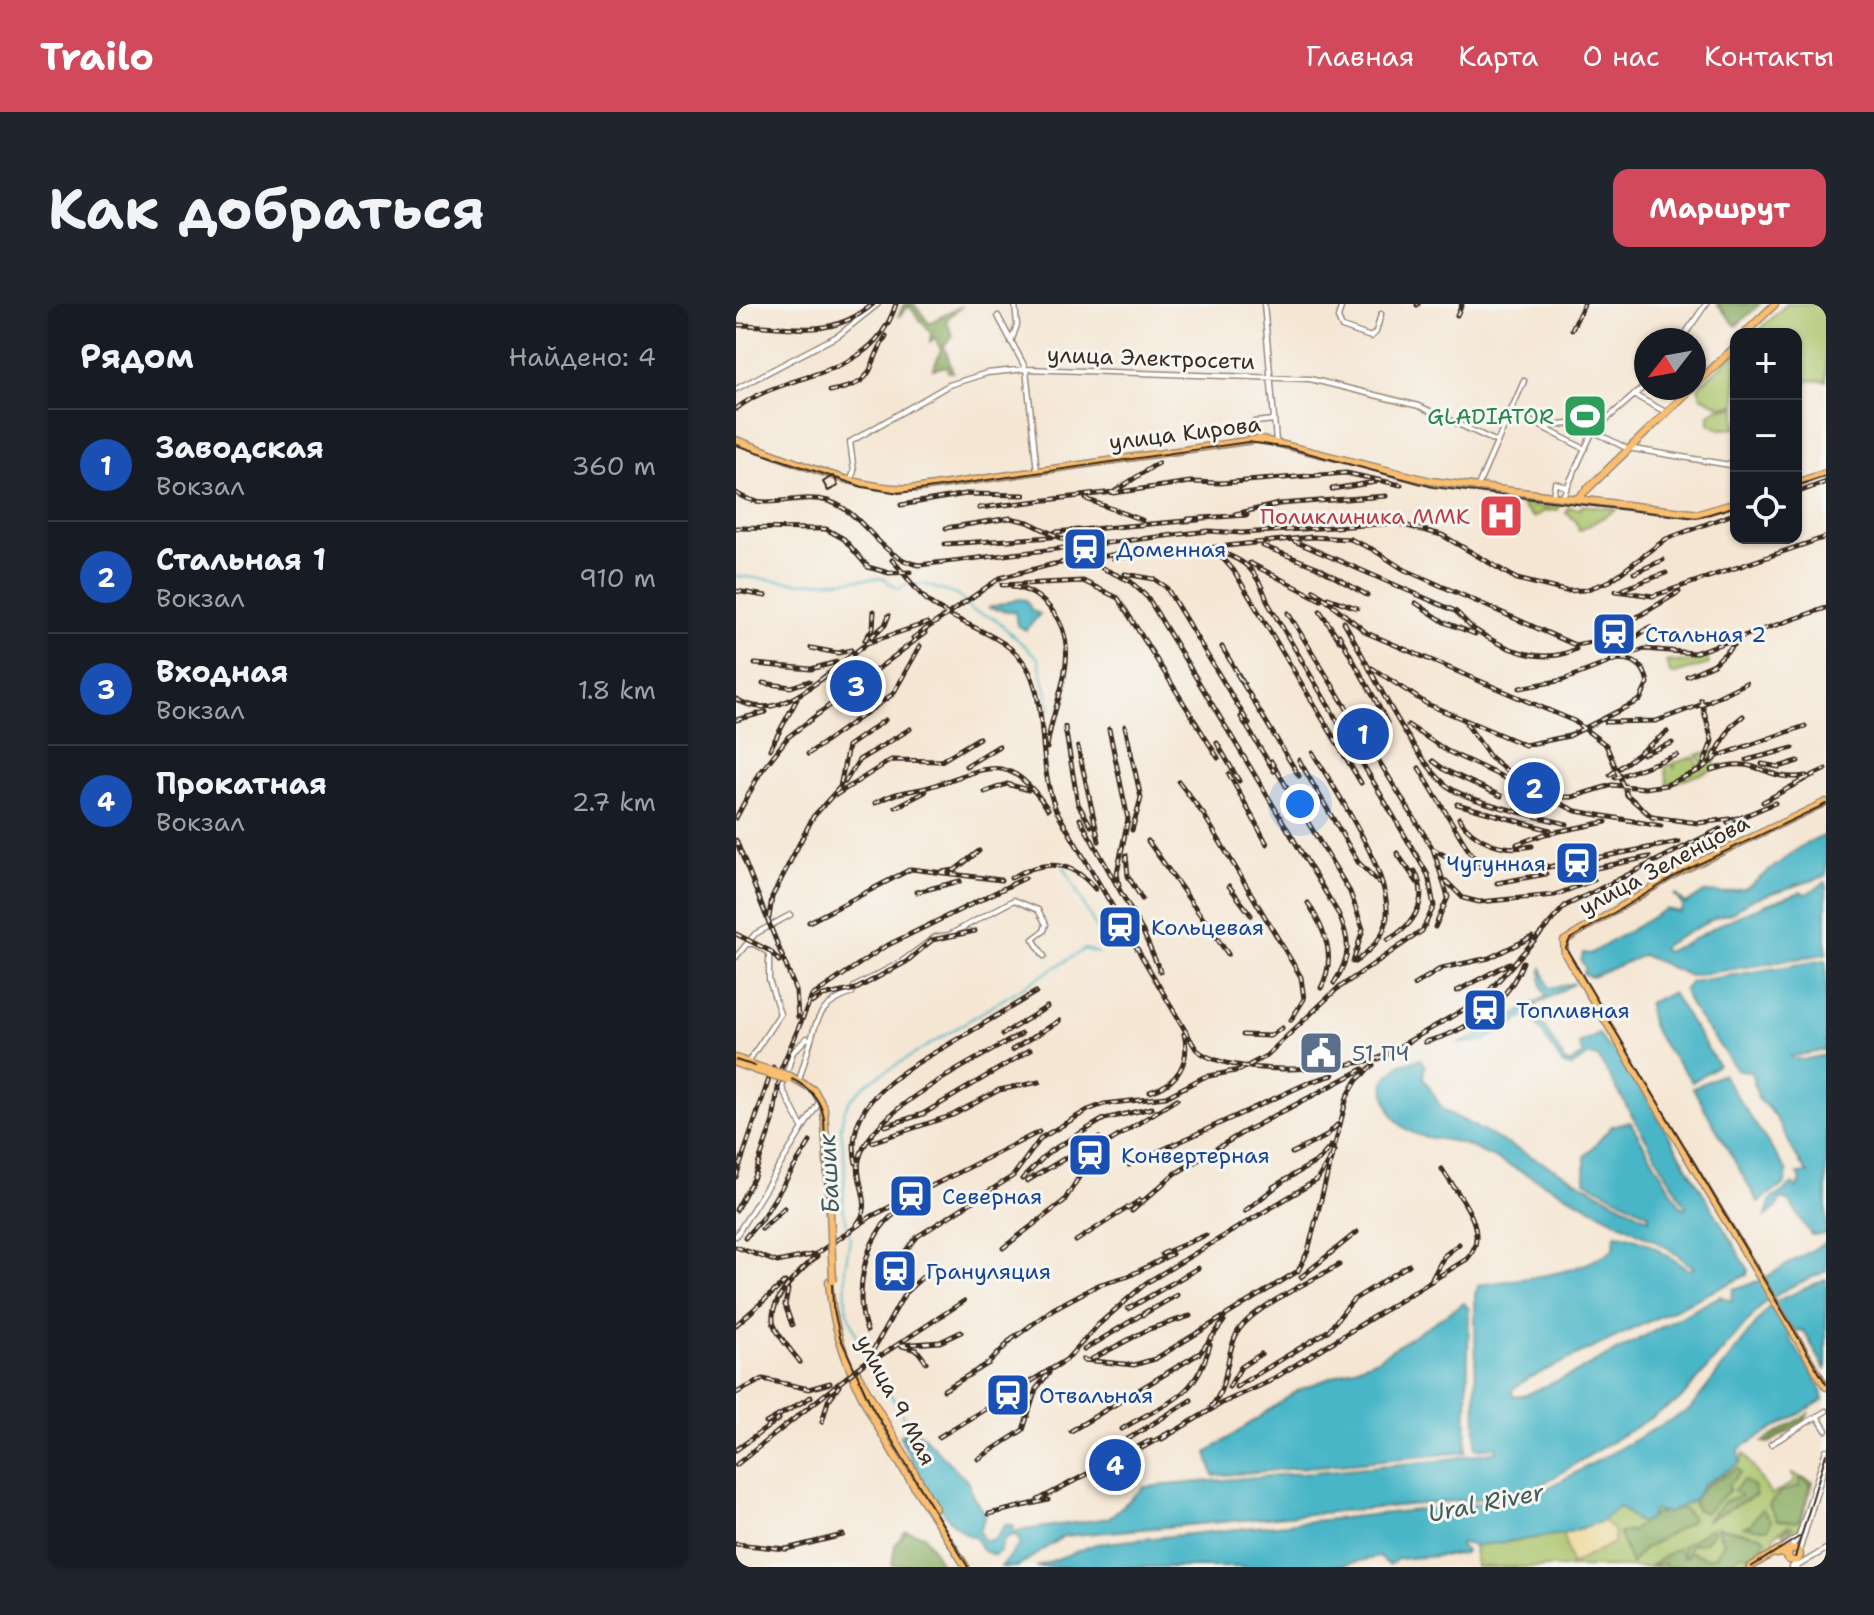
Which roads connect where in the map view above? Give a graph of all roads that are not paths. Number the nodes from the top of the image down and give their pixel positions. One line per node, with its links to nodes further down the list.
1 (878, 304): 17 (street)
2 (1015, 304): 11 (street)
3 (1264, 304): 15 (street)
4 (1342, 304): 7 (street)
5 (1706, 304): 9 (street)
6 (1778, 304): 10 (main road)
7 (1381, 314)
8 (998, 316): 11 (street)
9 (1689, 328)
10 (1752, 328)
11 (1011, 342): 13 (street)
12 (1730, 350): 14 (main road)
13 (1026, 369): 15 (street, улица Электросети); 34 (street); 36 (street, улица Электросети)
14 (1706, 373)
15 (1271, 379): 24 (street); 30 (street, улица Электросети)
16 (1524, 381): 23 (street)
17 (736, 389)
18 (1634, 395): 27 (street)
19 (1643, 400): 22 (street)
20 (1673, 400): 22 (main road)
21 (1677, 400): 31 (main road)
22 (1662, 410): 31 (main road)
23 (1509, 411): 26 (street); 30 (street)
24 (1274, 420): 25 (street); 29 (street)
25 (1255, 422)
26 (1543, 427): 27 (street); 32 (street)
27 (1593, 431): 31 (street); 32 (street)
28 (736, 440): 36 (main road, улица Кирова)
29 (1276, 441): 34 (main road, улица Кирова); 39 (main road, улица Кирова)
30 (1495, 441): 39 (street)
31 (1626, 447): 33 (street); 42 (main road)
32 (1585, 449): 38 (street)
33 (1730, 465)
34 (1037, 471): 36 (main road, улица Кирова)
35 (1826, 473): 37 (main road)
36 (851, 479)
37 (1802, 480)
38 (1566, 487): 40 (street); 41 (street)
39 (1477, 488): 41 (main road, улица Кирова)
40 (1564, 494)
41 (1553, 496): 42 (main road, улица Кирова)
42 (1575, 499): 43 (main road, улица Кирова)
43 (1730, 505)
44 (1826, 802): 62 (main road, улица Зеленцова)
45 (790, 915): 46 (street)
46 (747, 944): 48 (street); 51 (street)
47 (1044, 956): 49 (street)
48 (736, 957)
49 (811, 1040): 54 (street); 58 (street)
50 (736, 1060): 51 (main road, улица 9 Мая); 52 (main road, улица 9 Мая)
51 (748, 1062): 52 (main road, улица 9 Мая)
52 (758, 1069): 53 (main road, улица 9 Мая, bridge)
53 (789, 1078): 54 (main road, улица 9 Мая); 55 (main road, улица 9 Мая)
54 (799, 1080): 59 (main road, улица 9 Мая)
55 (818, 1104): 56 (street); 57 (main road, улица 9 Мая)
56 (811, 1113): 57 (street); 58 (street)
57 (821, 1115): 59 (main road, улица 9 Мая)
58 (802, 1127): 60 (street)
59 (828, 1212): 61 (main road, улица 9 Мая, bridge)
60 (736, 1236)
61 (831, 1281): 74 (main road, улица 9 Мая); 74 (main road, улица 9 Мая)
62 (1796, 1333): 63 (main road); 64 (main road)
63 (1826, 1381)
64 (1826, 1387)
65 (1826, 1411): 66 (street)
66 (1817, 1416): 67 (street); 68 (street)
67 (1826, 1430)
68 (1771, 1444)
69 (1826, 1450): 71 (street)
70 (1826, 1461): 73 (street)
71 (1798, 1537): 73 (street); 73 (street)
72 (1826, 1549): 73 (street)
73 (1795, 1559): 75 (main road)
74 (966, 1564)
75 (1753, 1567)

